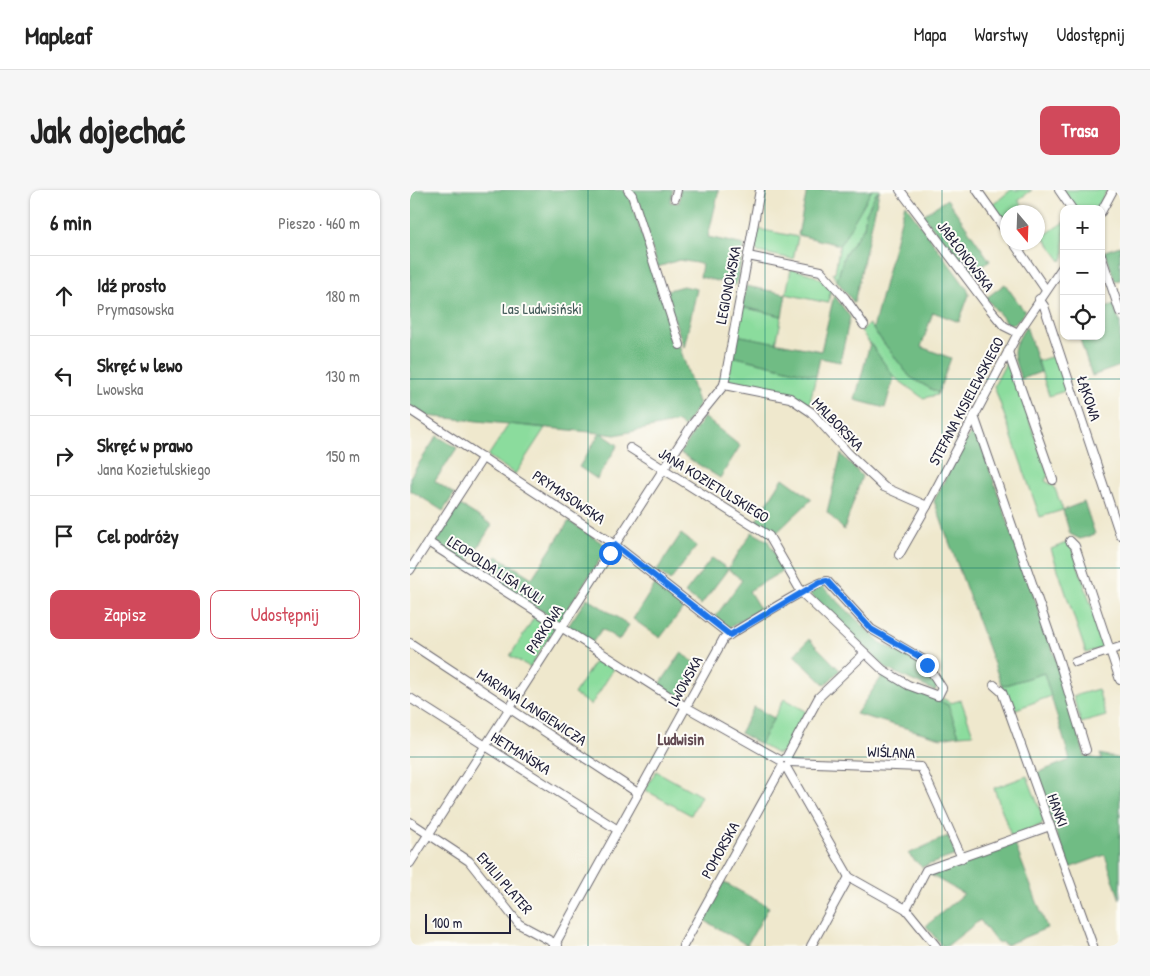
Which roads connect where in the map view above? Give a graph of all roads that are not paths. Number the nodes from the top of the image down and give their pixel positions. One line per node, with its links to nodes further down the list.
1 (628, 190): 19 (street)
2 (760, 190): 11 (street, LEGIONOWSKA)
3 (900, 190): 18 (street, JABŁONOWSKA)
4 (977, 190): 9 (street)
5 (1059, 190): 7 (street)
6 (1113, 190): 8 (street)
7 (1069, 205)
8 (1105, 205)
9 (1000, 223)
10 (1018, 250): 14 (street)
11 (748, 256): 17 (street); 21 (street, LEGIONOWSKA)
12 (1105, 267): 16 (street)
13 (1060, 271): 14 (street, STEFANA KISIELEWSKIEGO)
14 (1046, 290): 15 (street, STEFANA KISIELEWSKIEGO)
15 (1039, 300): 18 (street, STEFANA KISIELEWSKIEGO); 29 (street, ŁĄKOWA)
16 (1120, 312)
17 (864, 325)
18 (1018, 333): 20 (street, STEFANA KISIELEWSKIEGO)
19 (680, 345)
20 (1008, 352): 23 (street, STEFANA KISIELEWSKIEGO); 27 (street)
21 (724, 385): 26 (street, PARKOWA); 28 (street, MALBORSKA)
22 (410, 410): 25 (street, PRYMASOWSKA)
23 (974, 416): 28 (street, STEFANA KISIELEWSKIEGO); 50 (street)
24 (630, 448): 26 (street, JANA KOZIETULSKIEGO)
25 (483, 457): 31 (street); 32 (street, PRYMASOWSKA)
26 (663, 469): 32 (street, PARKOWA); 36 (street, JANA KOZIETULSKIEGO)
27 (1053, 480)
28 (927, 506): 33 (street, STEFANA KISIELEWSKIEGO)
29 (1120, 536)
30 (1070, 541): 41 (street)
31 (428, 542): 34 (street); 37 (street, LEOPOLDA LISA KULI)
32 (615, 545): 37 (street, PARKOWA); 38 (street, PRYMASOWSKA)
33 (899, 554)
34 (410, 570)
35 (828, 582): 36 (street, LWOWSKA); 42 (street, JANA KOZIETULSKIEGO)
36 (802, 592): 38 (street, LWOWSKA); 42 (street, JANA KOZIETULSKIEGO)
37 (561, 629): 47 (street, LEOPOLDA LISA KULI); 48 (street, PARKOWA)
38 (730, 635): 47 (street, LWOWSKA)
39 (410, 643): 48 (street, MARIANA LANGIEWICZA)
40 (1120, 647): 41 (street)
41 (1110, 650): 43 (street); 44 (street)
42 (865, 653): 51 (street, POMORSKA)
43 (1075, 662)
44 (1120, 680)
45 (994, 686): 54 (street, HANKI)
46 (410, 698): 49 (street, HETMAŃSKA)
47 (686, 707): 51 (street, LEOPOLDA LISA KULI); 52 (street, LWOWSKA)
48 (510, 708): 49 (street, PARKOWA); 52 (street, MARIANA LANGIEWICZA)
49 (486, 746): 55 (street, HETMAŃSKA); 56 (street, PARKOWA)
50 (1086, 750)
51 (785, 763): 57 (street, WIŚLANA); 59 (street); 62 (street, POMORSKA)
52 (638, 793): 55 (street, LWOWSKA)
53 (410, 822): 56 (street, EMILII PLATER)
54 (1050, 826): 57 (street); 65 (street, HANKI)
55 (618, 830): 61 (street, LWOWSKA)
56 (429, 834): 58 (street, PARKOWA); 61 (street, EMILII PLATER)
57 (962, 858): 60 (street)
58 (410, 863)
59 (849, 877): 60 (street); 63 (street)
60 (906, 909): 64 (street)
61 (557, 945)
62 (683, 946)
63 (811, 946)
64 (936, 946)
65 (1093, 946)

